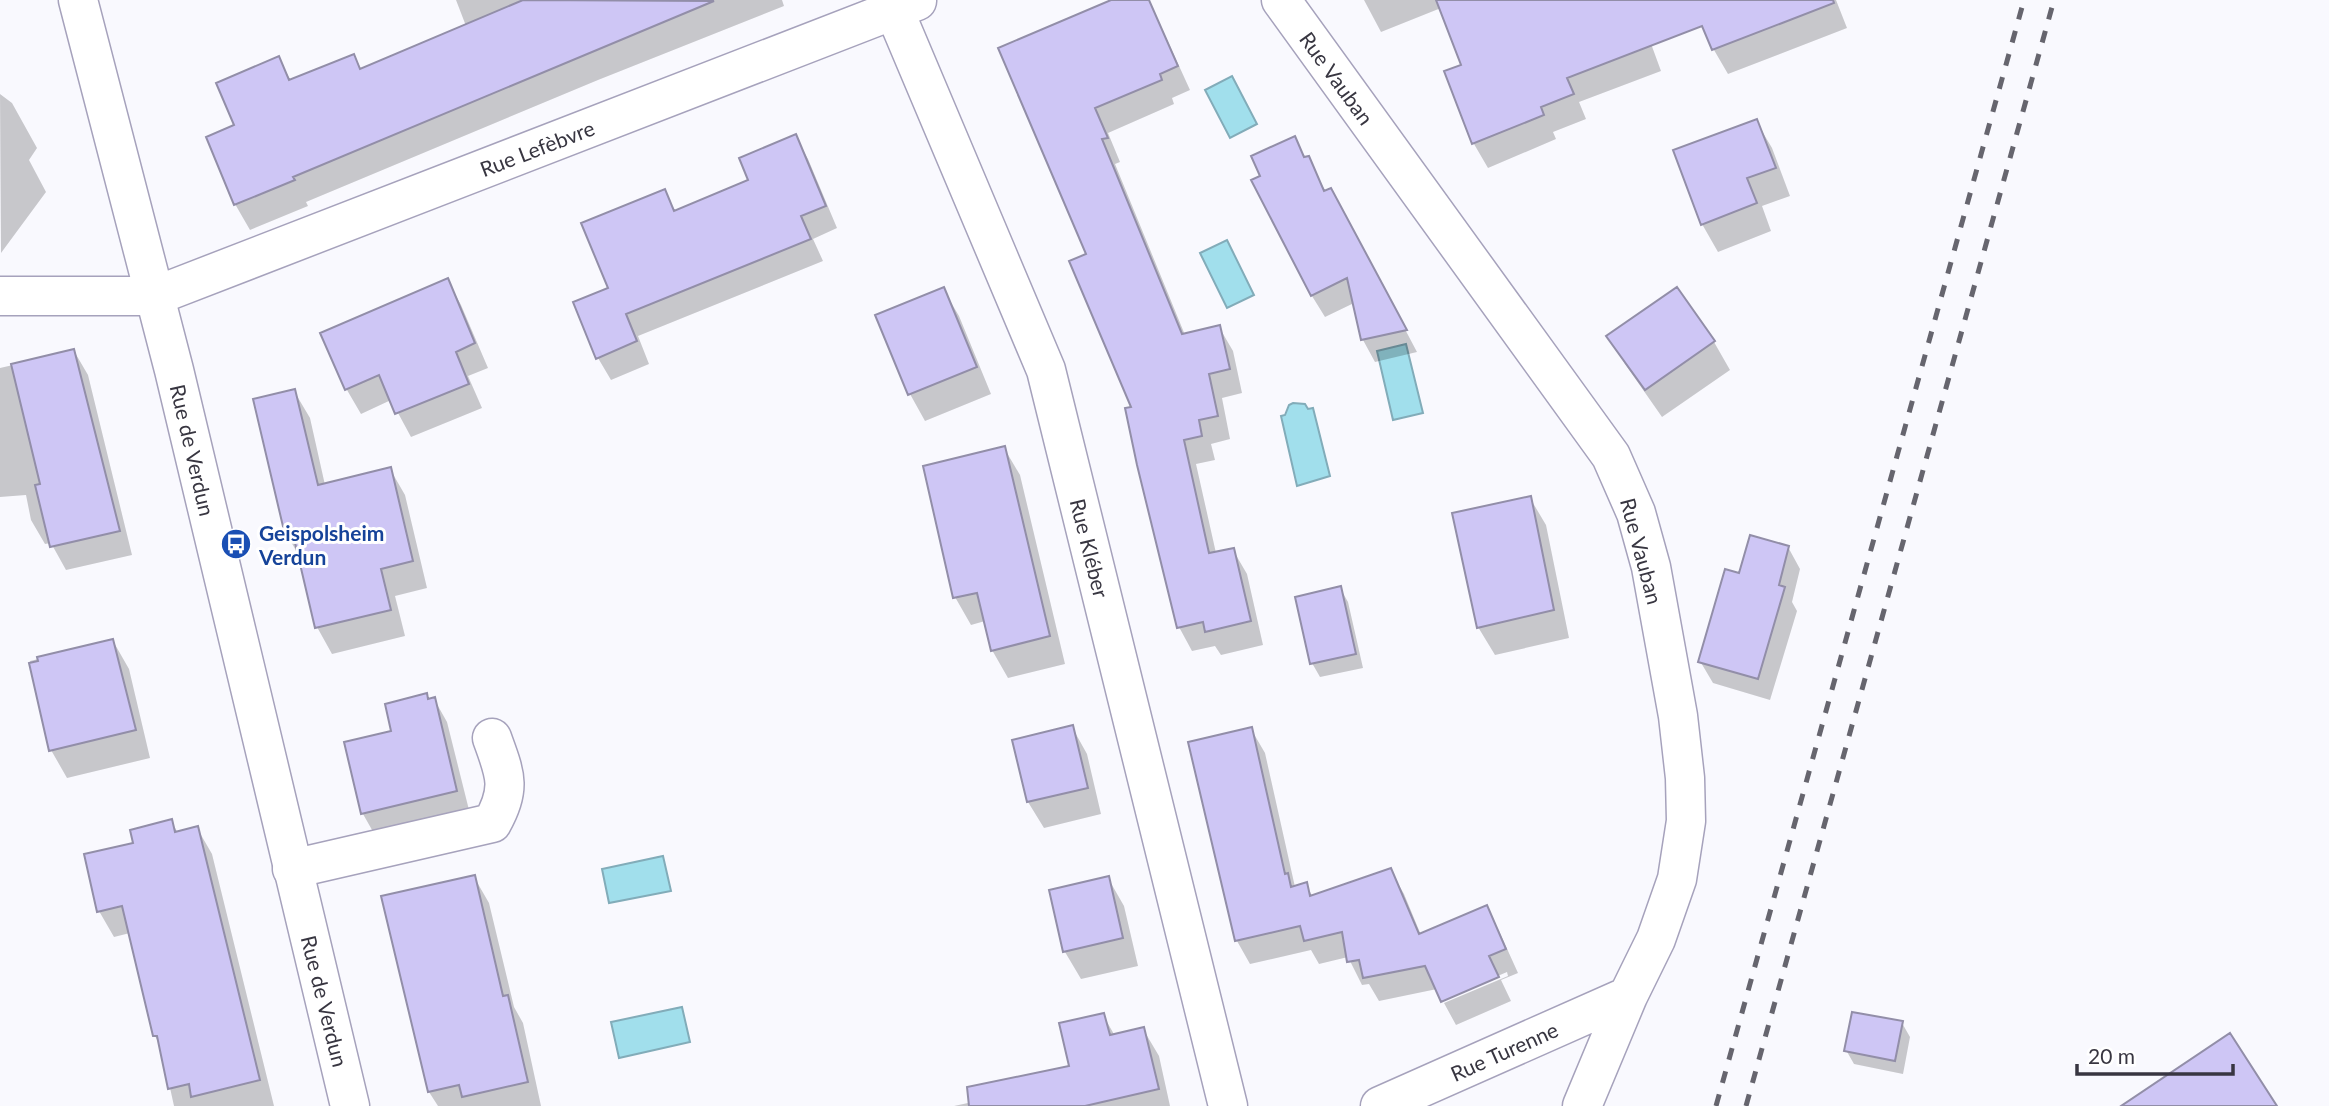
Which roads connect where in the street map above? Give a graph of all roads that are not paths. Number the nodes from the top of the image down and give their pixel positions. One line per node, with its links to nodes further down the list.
1 (78, 0): 5 (street, Rue de Verdun)
2 (1280, 0): 8 (street, Rue Vauban)
3 (906, 5): 5 (street, Rue Lefèbvre); 10 (street, Rue Kléber)
4 (0, 296): 5 (street)
5 (155, 296): 7 (street, Rue de Verdun)
6 (492, 738): 7 (street)
7 (292, 869): 9 (street, Rue de Verdun)
8 (1628, 996): 11 (street, Rue Turenne); 12 (street, Rue Vauban)
9 (350, 1106)
10 (1228, 1106)
11 (1380, 1106)
12 (1582, 1106)

